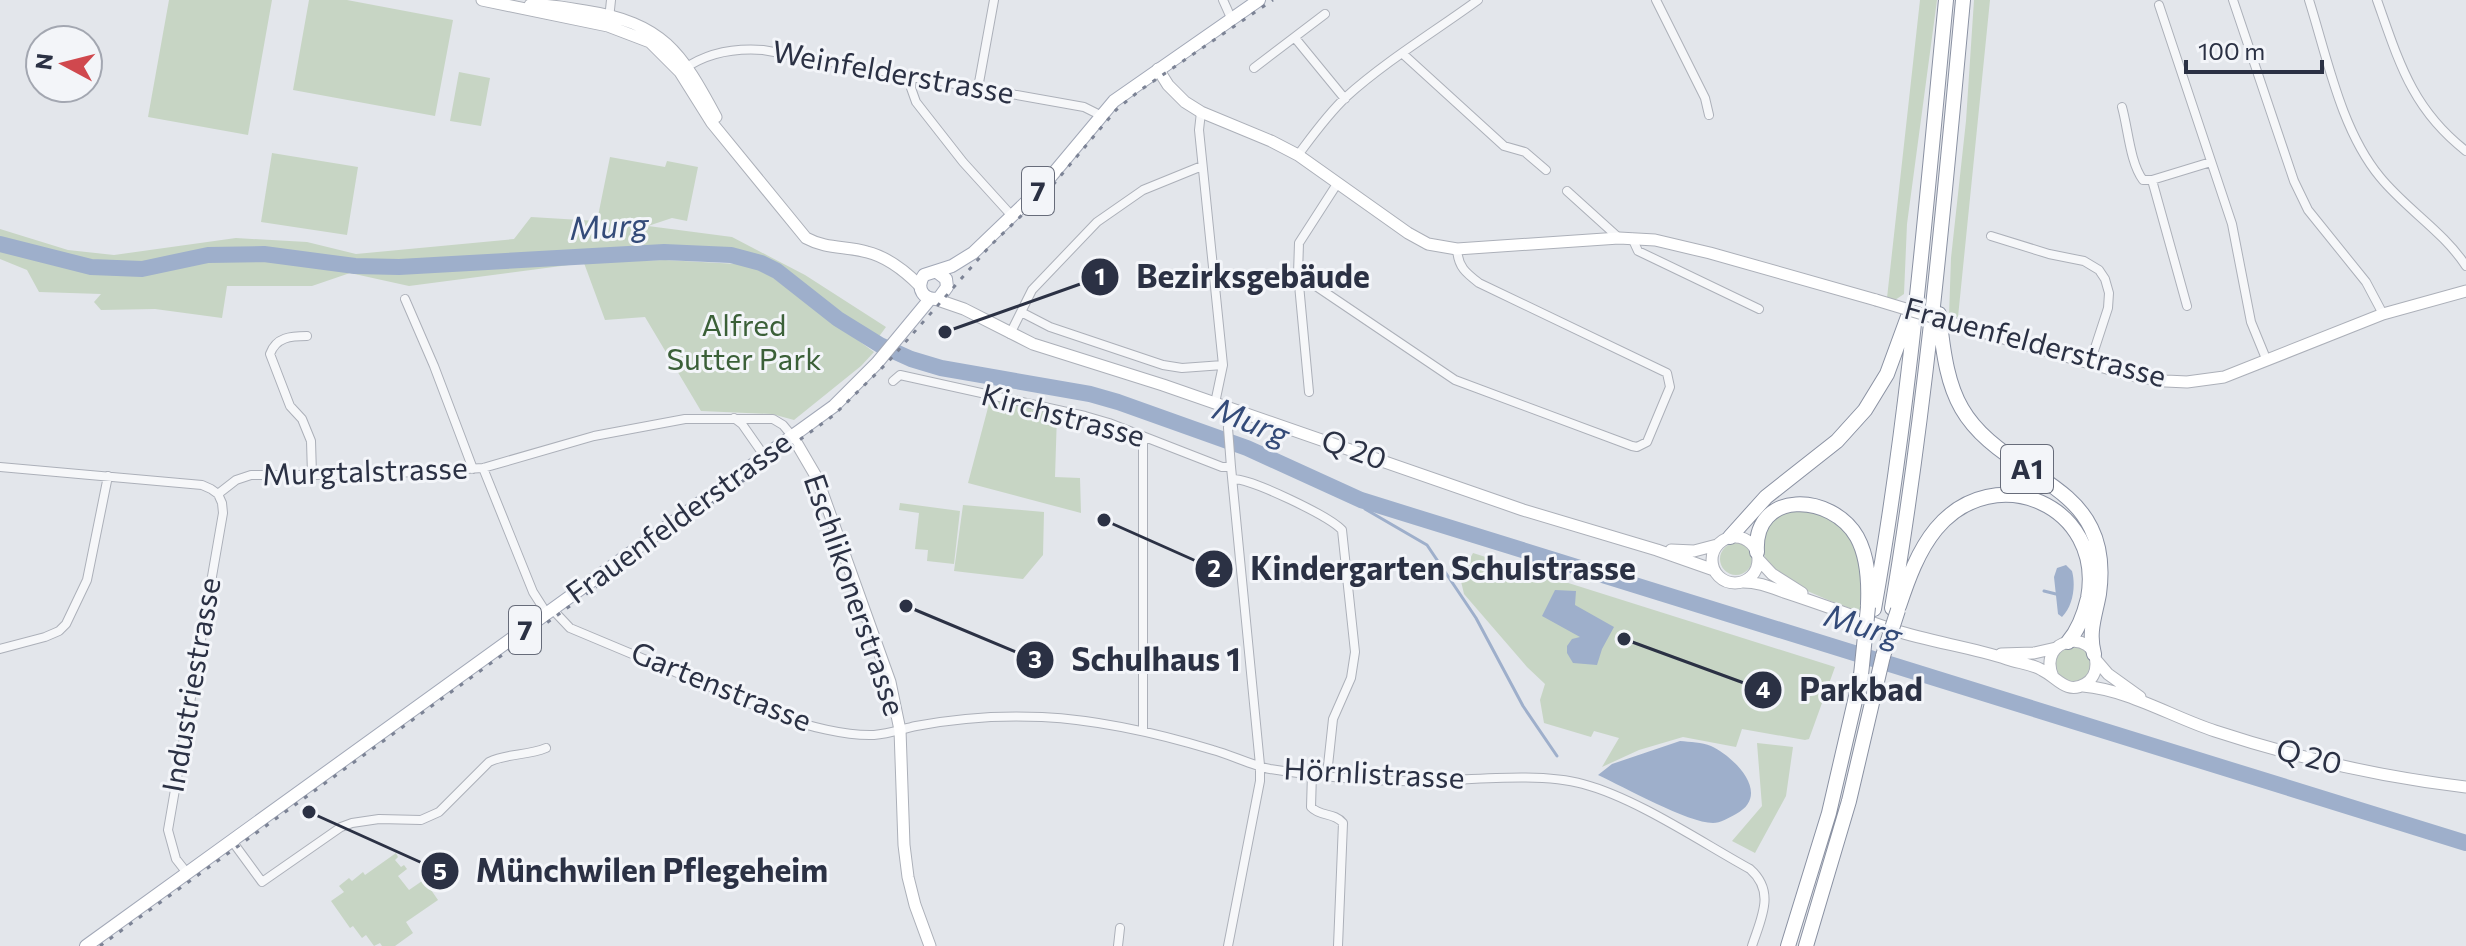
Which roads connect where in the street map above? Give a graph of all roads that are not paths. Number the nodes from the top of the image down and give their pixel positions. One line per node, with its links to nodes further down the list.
1 (482, 0): 15 (main road)
2 (611, 0): 15 (street)
3 (994, 0): 23 (street)
4 (1223, 0): 16 (street)
5 (1259, 0): 16 (main road, 7)
6 (1478, 0): 18 (street)
7 (1656, 0): 28 (street)
8 (1946, 0): 49 (highway)
9 (1963, 0): 48 (highway, A1)
10 (2233, 0): 57 (street)
11 (2309, 0): 43 (street)
12 (2377, 0): 29 (street)
13 (2159, 5): 31 (street)
14 (1325, 14): 17 (street)
15 (609, 20): 21 (main road)
16 (1232, 20): 20 (main road, 7)
17 (1295, 38): 19 (street); 24 (street)
18 (1403, 54): 24 (street); 33 (street)
19 (1254, 68)
20 (1158, 69): 26 (main road, Frauenfelderstrasse); 27 (main road, 7)
21 (684, 70): 22 (street, Weinfelderstrasse); 44 (main road)
22 (912, 77): 23 (street, Weinfelderstrasse); 37 (street)
23 (978, 88): 27 (street, Weinfelderstrasse)
24 (1345, 99): 30 (street)
25 (2122, 107): 34 (street)
26 (1201, 112): 30 (main road, Frauenfelderstrasse); 32 (street)
27 (1100, 115): 37 (main road, 7)
28 (1709, 115)
29 (2466, 151)
30 (1298, 155): 35 (main road, Frauenfelderstrasse)
31 (2211, 162): 34 (street); 60 (street)
32 (1202, 166): 56 (street); 62 (street)
33 (1546, 170)
34 (2152, 180): 53 (street)
35 (1337, 184): 41 (main road, Frauenfelderstrasse); 46 (street)
36 (1567, 191): 39 (street)
37 (1012, 216): 42 (main road, 7)
38 (1991, 236): 61 (street)
39 (1619, 238): 40 (main road, Frauenfelderstrasse); 41 (main road, Frauenfelderstrasse)
40 (1632, 238): 55 (street); 61 (main road, Frauenfelderstrasse, bridge)
41 (1457, 249): 46 (street)
42 (966, 258): 45 (main road, 7); 47 (main road, 7)
43 (2466, 266)
44 (901, 268): 45 (main road); 51 (main road)
45 (932, 273): 47 (main road); 51 (main road)
46 (1298, 274): 64 (street)
47 (947, 285): 51 (main road); 54 (main road, Q 20)
48 (1936, 285): 85 (highway, A1); 90 (highway, A1)
49 (1918, 287): 78 (highway); 84 (highway)
50 (2466, 291): 57 (main road, Frauenfelderstrasse)
51 (927, 294): 54 (main road, Q 20); 68 (main road, Frauenfelderstrasse / 7)
52 (405, 299): 73 (street)
53 (2187, 306)
54 (964, 309): 58 (main road, Q 20)
55 (1759, 309)
56 (1021, 312): 58 (street); 62 (street)
57 (2383, 314): 60 (main road, Frauenfelderstrasse)
58 (1010, 334): 65 (main road, Q 20)
59 (307, 336): 74 (street)
60 (2267, 361): 61 (main road, Frauenfelderstrasse)
61 (2090, 363)
62 (1223, 365): 65 (street)
63 (893, 381): 69 (street, Kirchstrasse)
64 (1309, 392)
65 (1215, 403): 66 (main road, Q 20)
66 (1230, 408): 72 (street); 79 (main road, Q 20)
67 (733, 418): 68 (street, Murgtalstrasse); 70 (street); 73 (street, Murgtalstrasse)
68 (793, 437): 70 (main road, Frauenfelderstrasse / 7); 94 (main road, Eschlikonerstrasse)
69 (1144, 437): 72 (street, Kirchstrasse); 95 (street)
70 (765, 457): 86 (main road, Frauenfelderstrasse / 7)
71 (0, 467): 75 (street, Murgtalstrasse)
72 (1231, 467): 76 (street)
73 (478, 468): 74 (street, Murgtalstrasse); 86 (street)
74 (312, 475): 77 (street, Murgtalstrasse)
75 (108, 476): 77 (street, Murgtalstrasse); 88 (street)
76 (1233, 479): 97 (street); 99 (street)
77 (218, 494): 102 (street, Industriestrasse)
78 (1723, 541): 79 (main road, Q 20); 80 (main road, Q 20); 81 (main road)
79 (1657, 550): 81 (main road, Q 20)
80 (1758, 555): 82 (main road); 83 (main road, Q 20); 84 (highway)
81 (1714, 570): 82 (main road, Q 20)
82 (1743, 582): 83 (main road, Q 20)
83 (1817, 602): 89 (main road, Q 20)
84 (1871, 608): 110 (highway, bridge)
85 (1895, 609): 87 (highway, A1); 111 (highway, A1, bridge)
86 (550, 612): 94 (street, Gartenstrasse); 101 (main road, Frauenfelderstrasse / 7)
87 (2062, 645): 89 (main road, Q 20); 90 (main road, Q 20); 91 (main road)
88 (0, 649)
89 (1990, 654): 91 (main road, Q 20)
90 (2095, 657): 92 (main road); 93 (main road, Q 20)
91 (2053, 677): 92 (main road, Q 20)
92 (2082, 686): 93 (main road, Q 20)
93 (2157, 708): 100 (main road, Q 20)
94 (900, 730): 95 (street, Hörnlistrasse); 105 (main road, Eschlikonerstrasse)
95 (1143, 731): 97 (street, Hörnlistrasse)
96 (546, 748): 101 (street)
97 (1260, 765): 98 (street, Hörnlistrasse); 107 (street)
98 (1312, 773): 99 (street, Hörnlistrasse); 108 (street)
99 (1327, 775): 109 (street, Hörnlistrasse)
100 (2466, 787)
101 (232, 841): 102 (main road, Frauenfelderstrasse / 7)
102 (187, 873): 104 (main road, Frauenfelderstrasse / 7)
103 (1120, 928): 106 (street)
104 (86, 946)
105 (930, 946)
106 (1118, 946)
107 (1228, 946)
108 (1338, 946)
109 (1752, 946)
110 (1788, 946)
111 (1806, 946)

